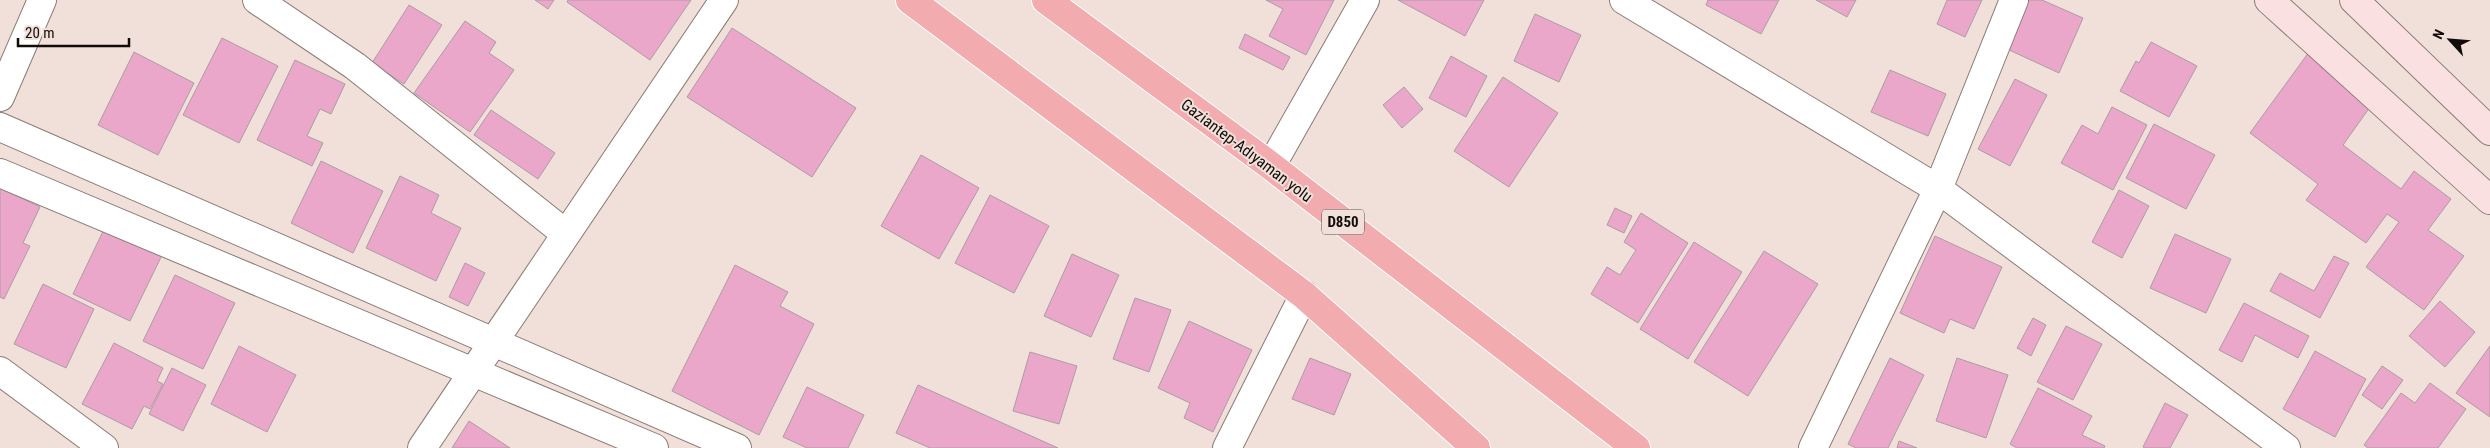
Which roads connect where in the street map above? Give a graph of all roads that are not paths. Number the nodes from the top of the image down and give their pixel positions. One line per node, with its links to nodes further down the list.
1 (42, 0): 11 (street)
2 (257, 0): 18 (street)
3 (724, 0): 18 (street)
4 (910, 0): 19 (highway)
5 (1046, 0): 14 (highway, Gaziantep-Adıyaman yolu / D850)
6 (1365, 0): 14 (street)
7 (1624, 0): 16 (street)
8 (2014, 0): 16 (street)
9 (2269, 0): 17 (main road)
10 (2354, 0): 13 (main road)
11 (0, 97)
12 (0, 127): 20 (street)
13 (2490, 130)
14 (1271, 166): 29 (highway, Gaziantep-Adıyaman yolu / D850)
15 (0, 173): 22 (street)
16 (1938, 189): 30 (street); 31 (street)
17 (2490, 200)
18 (566, 234): 20 (street)
19 (1304, 295): 27 (street); 28 (highway)
20 (493, 343): 22 (street); 26 (street)
21 (0, 371): 23 (street)
22 (472, 372): 24 (street); 25 (street)
23 (104, 448)
24 (422, 448)
25 (654, 448)
26 (737, 448)
27 (1227, 448)
28 (1476, 448)
29 (1636, 448)
30 (1813, 448)
31 (2286, 448)

